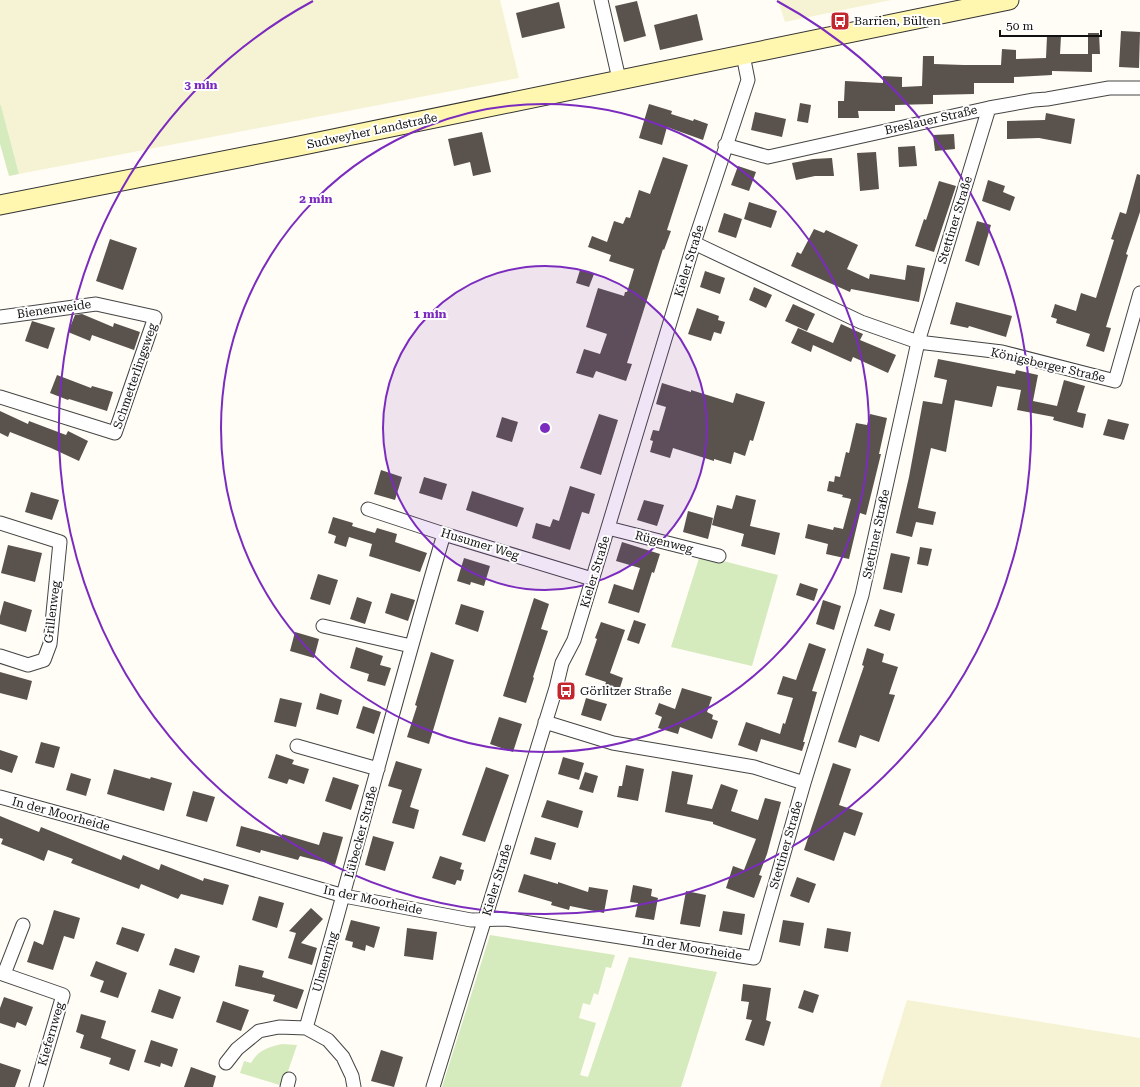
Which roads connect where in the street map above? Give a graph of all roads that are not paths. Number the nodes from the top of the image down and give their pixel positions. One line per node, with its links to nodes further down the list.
1 (601, 0): 4 (street)
2 (1009, 0): 3 (main road, Sudweyher Landstraße)
3 (743, 55): 4 (main road, Sudweyher Landstraße); 7 (street, Kieler Straße)
4 (620, 79): 8 (main road, Sudweyher Landstraße)
5 (1140, 88): 6 (street, Breslauer Straße)
6 (989, 108): 7 (street, Breslauer Straße); 13 (street, Stettiner Straße)
7 (725, 145): 9 (street, Kieler Straße)
8 (0, 205)
9 (694, 243): 13 (street, Königsberger Straße); 17 (street, Kieler Straße)
10 (1140, 293): 13 (street, Königsberger Straße)
11 (0, 317): 12 (street, Bienenweide)
12 (155, 317): 14 (street, Schmetterlingsweg)
13 (918, 342): 27 (street, Stettiner Straße)
14 (0, 397)
15 (368, 509): 18 (street, Husumer Weg)
16 (0, 523): 23 (street, Grillenweg)
17 (608, 528): 19 (street, Rügenweg); 20 (street, Kieler Straße)
18 (444, 534): 20 (street, Husumer Weg); 22 (street, Lübecker Straße)
19 (719, 556)
20 (592, 579): 24 (street, Kieler Straße)
21 (323, 626): 22 (street)
22 (410, 646): 26 (street, Lübecker Straße)
23 (0, 656)
24 (545, 722): 27 (street); 30 (street, Kieler Straße)
25 (297, 746): 26 (street)
26 (378, 769): 29 (street, Lübecker Straße)
27 (804, 783): 32 (street, Stettiner Straße)
28 (0, 797): 29 (street, In der Moorheide)
29 (344, 896): 30 (street, In der Moorheide); 34 (street, Ulmenring)
30 (485, 920): 32 (street, In der Moorheide); 38 (street, Kieler Straße)
31 (23, 925): 33 (street, Kiefernweg)
32 (754, 958)
33 (2, 974): 36 (street, Kiefernweg)
34 (306, 1028): 35 (street); 37 (street)
35 (226, 1063)
36 (36, 1087)
37 (354, 1087)
38 (433, 1087)

